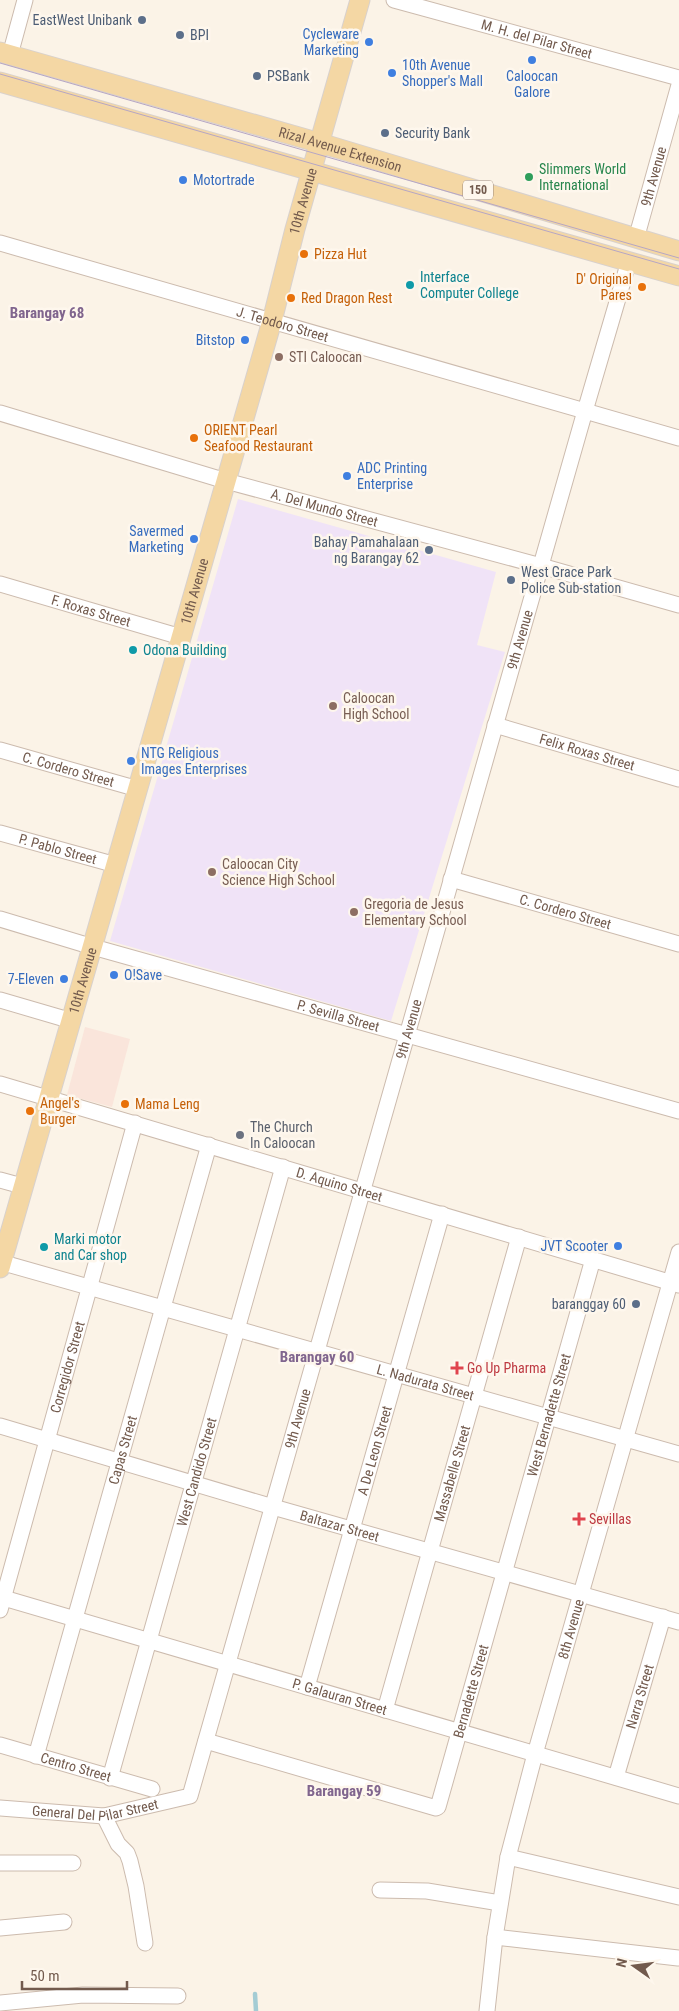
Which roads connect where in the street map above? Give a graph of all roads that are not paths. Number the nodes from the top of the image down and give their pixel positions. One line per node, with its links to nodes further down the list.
1 (25, 0): 4 (street)
2 (360, 0): 8 (main road, 10th Avenue)
3 (394, 0): 5 (street, M. H. del Pilar Street)
4 (5, 53): 8 (main road, Rizal Avenue Extension / 150)
5 (679, 78)
6 (0, 83): 9 (main road, Rizal Avenue Extension / 150)
7 (679, 85): 10 (street, 9th Avenue)
8 (320, 144): 9 (main road, 10th Avenue); 10 (main road, Rizal Avenue Extension / 150)
9 (312, 171): 13 (main road, Rizal Avenue Extension / 150); 15 (main road, 10th Avenue)
10 (636, 239): 12 (main road, Rizal Avenue Extension / 150)
11 (0, 243): 15 (street, J. Teodoro Street)
12 (679, 251)
13 (629, 261): 14 (main road, Rizal Avenue Extension / 150); 16 (street, 9th Avenue)
14 (679, 276)
15 (272, 321): 16 (street, J. Teodoro Street); 19 (main road, 10th Avenue)
16 (584, 411): 18 (street, J. Teodoro Street); 20 (street, 9th Avenue)
17 (0, 413): 19 (street, A. Del Mundo Street)
18 (679, 438)
19 (226, 481): 20 (street, A. Del Mundo Street); 23 (main road, 10th Avenue)
20 (541, 566): 22 (street, A. Del Mundo Street); 24 (street, 9th Avenue)
21 (0, 584): 23 (street, F. Roxas Street)
22 (679, 605)
23 (181, 637): 27 (main road, 10th Avenue)
24 (495, 725): 26 (street, Felix Roxas Street); 30 (street, 9th Avenue)
25 (0, 750): 27 (street, C. Cordero Street)
26 (679, 779)
27 (138, 789): 29 (main road, 10th Avenue)
28 (0, 833): 29 (street, P. Pablo Street)
29 (116, 865): 33 (main road, 10th Avenue)
30 (451, 878): 32 (street, C. Cordero Street); 36 (street, 9th Avenue)
31 (0, 919): 33 (street, P. Sevilla Street)
32 (679, 944)
33 (93, 946): 35 (main road, 10th Avenue); 36 (street, P. Sevilla Street)
34 (0, 1000): 35 (street)
35 (72, 1021): 38 (main road, 10th Avenue)
36 (407, 1034): 39 (street, P. Sevilla Street); 45 (street, 9th Avenue)
37 (0, 1084): 38 (street, D. Aquino Street)
38 (49, 1098): 40 (street, D. Aquino Street); 44 (main road, 10th Avenue)
39 (679, 1111)
40 (135, 1123): 41 (street, D. Aquino Street); 52 (street, Corregidor Street)
41 (209, 1145): 42 (street, D. Aquino Street); 53 (street, Capas Street)
42 (283, 1167): 45 (street, D. Aquino Street); 54 (street, West Candido Street)
43 (0, 1180): 44 (street)
44 (22, 1186): 50 (main road, 10th Avenue)
45 (363, 1190): 46 (street, D. Aquino Street); 55 (street, 9th Avenue)
46 (442, 1214): 47 (street, D. Aquino Street); 56 (street, A De Leon Street)
47 (519, 1237): 49 (street, D. Aquino Street); 57 (street, Massabelle Street)
48 (679, 1252): 51 (street, 8th Avenue)
49 (593, 1259): 51 (street, D. Aquino Street); 58 (street, West Bernadette Street)
50 (1, 1264): 52 (street, L. Nadurata Street)
51 (675, 1283): 60 (street, 8th Avenue)
52 (90, 1287): 53 (street, L. Nadurata Street); 61 (street, Corregidor Street)
53 (163, 1308): 54 (street, L. Nadurata Street); 63 (street, Capas Street)
54 (237, 1329): 55 (street, L. Nadurata Street); 64 (street, West Candido Street)
55 (317, 1351): 56 (street, L. Nadurata Street); 65 (street, 9th Avenue)
56 (396, 1374): 57 (street, L. Nadurata Street); 66 (street, A De Leon Street)
57 (474, 1396): 58 (street, L. Nadurata Street); 67 (street, Massabelle Street)
58 (549, 1417): 60 (street, L. Nadurata Street); 68 (street, West Bernadette Street)
59 (0, 1426): 61 (street, Baltazar Street)
60 (626, 1439): 62 (street, L. Nadurata Street); 69 (street, 8th Avenue)
61 (47, 1440): 63 (street, Baltazar Street); 70 (street, Corregidor Street)
62 (679, 1454)
63 (120, 1461): 64 (street, Baltazar Street); 72 (street, Capas Street)
64 (194, 1483): 65 (street, Baltazar Street); 74 (street, West Candido Street)
65 (273, 1507): 66 (street, Baltazar Street); 75 (street, 9th Avenue)
66 (352, 1530): 67 (street, Baltazar Street); 76 (street, A De Leon Street)
67 (430, 1552): 68 (street, Baltazar Street); 77 (street, Massabelle Street)
68 (504, 1572): 69 (street, Baltazar Street); 78 (street, Bernadette Street)
69 (581, 1594): 71 (street, Baltazar Street); 81 (street, 8th Avenue)
70 (1, 1601): 72 (street, P. Galauran Street)
71 (664, 1617): 73 (street, Baltazar Street); 83 (street, Narra Street)
72 (75, 1618): 74 (street, P. Galauran Street); 82 (street, Capas Street)
73 (679, 1622)
74 (149, 1640): 75 (street, P. Galauran Street); 84 (street, West Candido Street)
75 (228, 1664): 76 (street, P. Galauran Street); 79 (street, 9th Avenue)
76 (307, 1687): 77 (street, P. Galauran Street)
77 (384, 1710): 78 (street, P. Galauran Street)
78 (460, 1732): 79 (street, Bernadette Street); 81 (street, P. Galauran Street)
79 (206, 1741): 86 (street, 9th Avenue)
80 (0, 1745): 82 (street, Centro Street)
81 (535, 1754): 83 (street, P. Galauran Street); 90 (street, 8th Avenue)
82 (36, 1756): 84 (street, Centro Street)
83 (616, 1777): 87 (street, P. Galauran Street)
84 (110, 1778): 85 (street, Centro Street)
85 (152, 1789)
86 (190, 1796): 89 (street, General Del Pilar Street)
87 (679, 1796)
88 (0, 1808): 89 (street, General Del Pilar Street)
89 (104, 1816): 99 (street)
90 (508, 1858): 94 (street); 95 (street, 8th Avenue)
91 (72, 1862): 92 (street)
92 (0, 1863)
93 (380, 1890): 95 (street)
94 (679, 1896)
95 (500, 1904): 98 (street, 8th Avenue)
96 (64, 1922): 97 (street)
97 (0, 1928)
98 (495, 1937): 100 (street); 103 (street, 8th Avenue)
99 (145, 1943)
100 (678, 1958)
101 (178, 1996): 102 (street)
102 (0, 2003)
103 (487, 2011)

